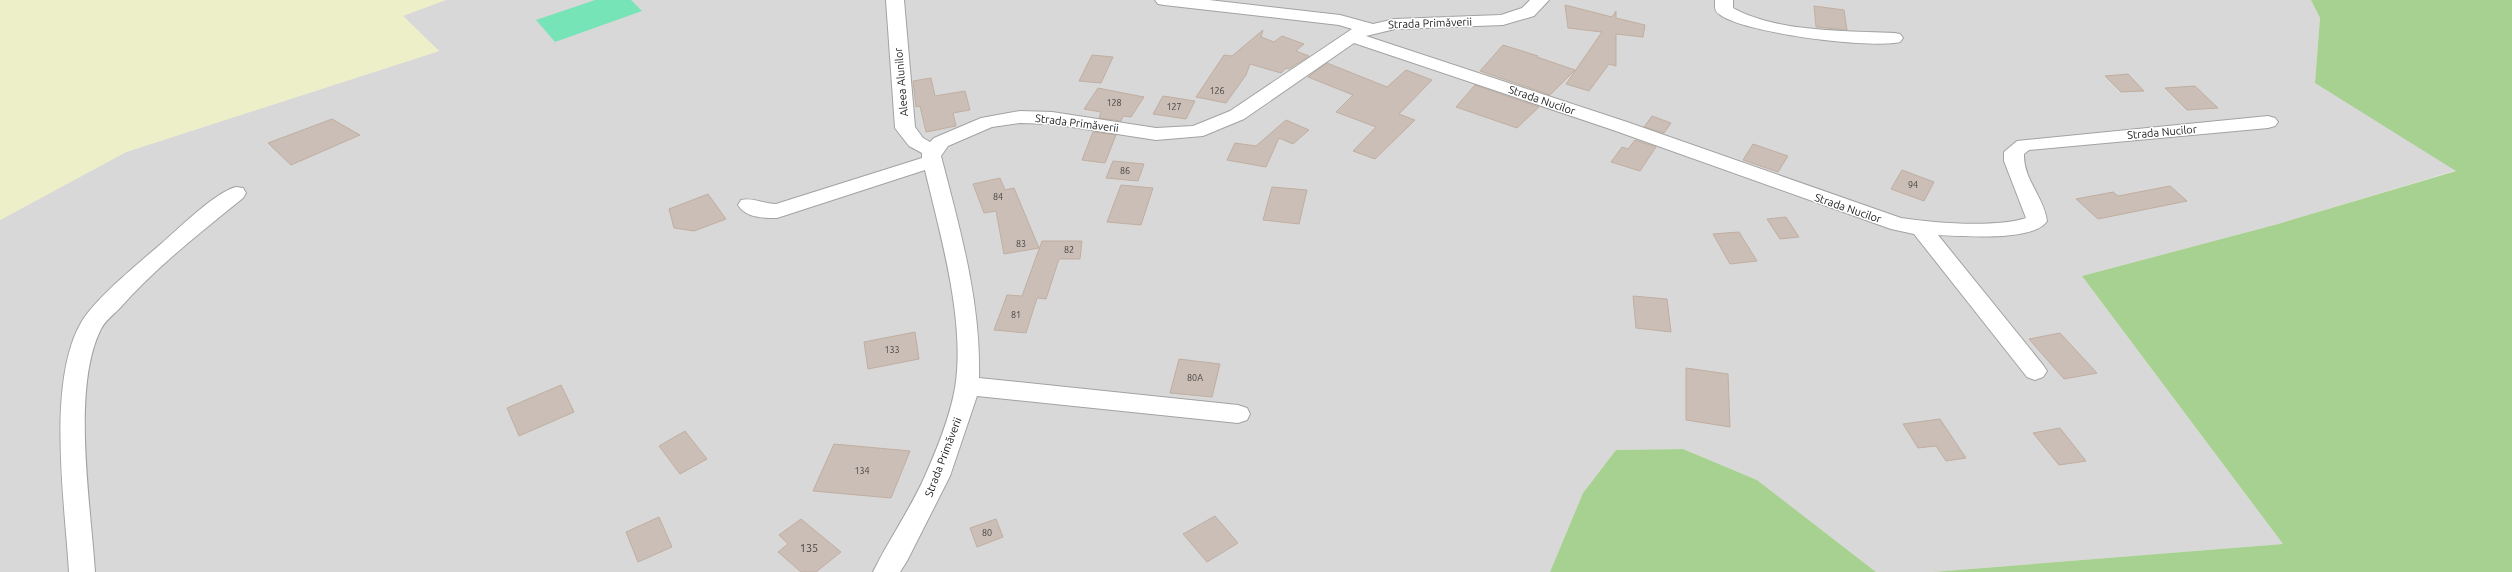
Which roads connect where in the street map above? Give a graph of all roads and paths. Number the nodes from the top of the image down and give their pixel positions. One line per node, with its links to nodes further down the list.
1 (895, 0): 9 (street, Aleea Alunilor)
2 (1164, 0): 5 (street)
3 (1540, 0): 5 (street, Strada Primăverii)
4 (1724, 0): 7 (street)
5 (1369, 28): 6 (street, Strada Primăverii)
6 (1350, 36): 9 (street, Strada Primăverii); 12 (street, Strada Nucilor)
7 (1894, 38)
8 (2268, 122): 12 (street, Strada Nucilor)
9 (932, 156): 11 (street); 14 (street, Strada Primăverii)
10 (236, 193): 16 (street)
11 (748, 205)
12 (1921, 228): 13 (street)
13 (2035, 371)
14 (967, 386): 15 (street); 17 (street, Strada Primăverii)
15 (1238, 414)
16 (82, 572)
17 (886, 572)

